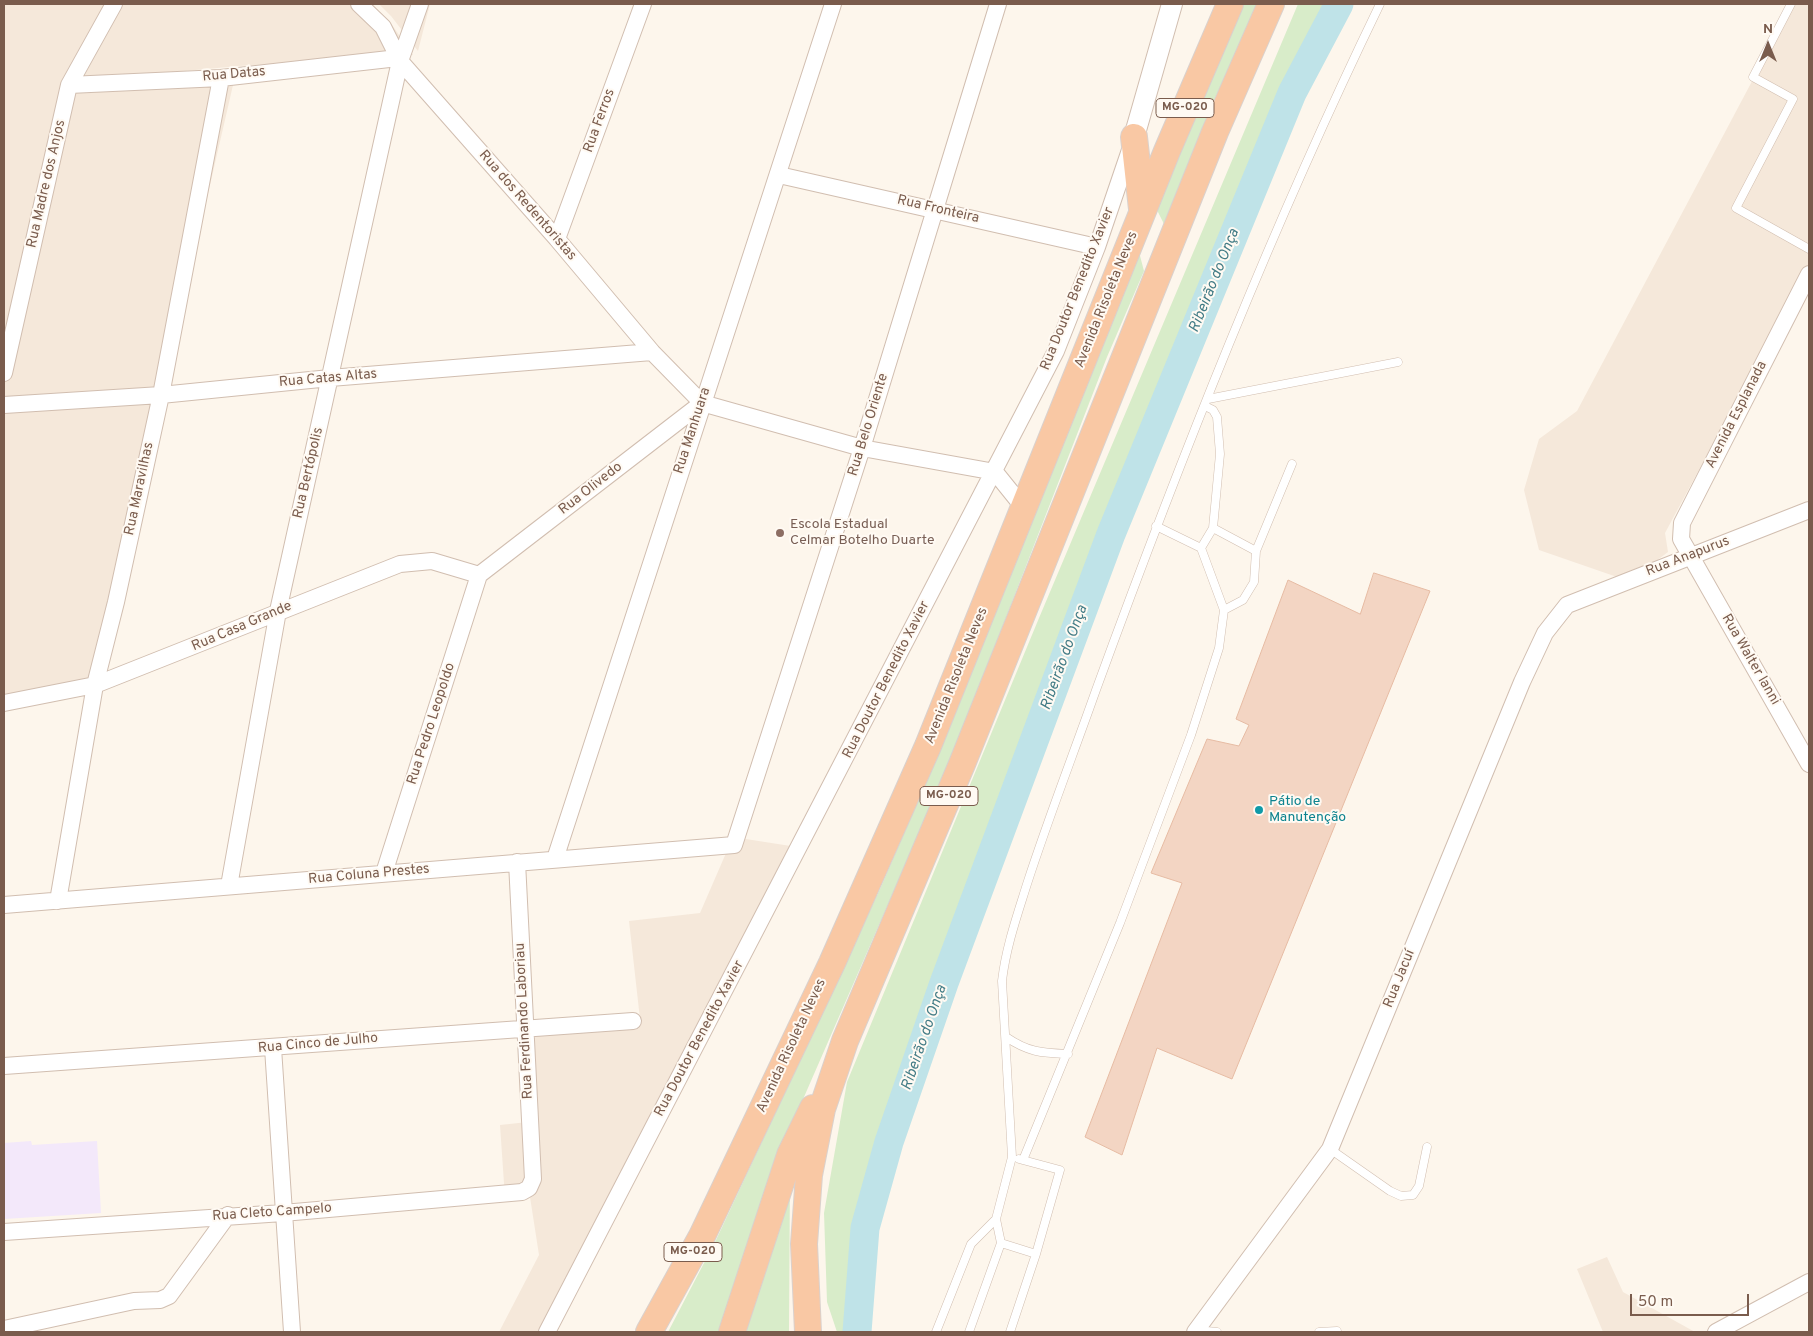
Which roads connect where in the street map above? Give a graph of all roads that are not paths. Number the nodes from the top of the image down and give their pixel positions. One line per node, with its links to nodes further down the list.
1 (114, 4): 14 (street, Rua Madre dos Anjos)
2 (359, 4): 12 (street, Rua dos Redentoristas)
3 (420, 4): 12 (street, Rua Bertópolis)
4 (643, 4): 19 (street, Rua Ferros)
5 (832, 4): 16 (street, Rua Manhuara)
6 (998, 4): 17 (street, Rua Belo Oriente)
7 (1172, 4): 15 (street, Rua Doutor Benedito Xavier)
8 (1230, 4): 18 (highway, Avenida Risoleta Neves / MG-020)
9 (1271, 4): 58 (highway, MG-020)
10 (1380, 4): 29 (lane)
11 (1791, 4): 21 (lane)
12 (399, 60): 13 (street, Rua Datas); 19 (street, Rua dos Redentoristas); 26 (street, Rua Bertópolis)
13 (221, 78): 14 (street, Rua Datas); 27 (street, Rua Maravilhas)
14 (69, 85): 25 (street, Rua Madre dos Anjos)
15 (1134, 137): 18 (highway); 20 (street, Rua Doutor Benedito Xavier)
16 (778, 175): 17 (street, Rua Fronteira); 28 (street, Rua Manhuara)
17 (935, 209): 20 (street, Rua Fronteira); 31 (street, Rua Belo Oriente)
18 (1142, 212): 34 (highway, Avenida Risoleta Neves / MG-020)
19 (557, 239): 23 (street, Rua dos Redentoristas)
20 (1097, 247): 33 (street, Rua Doutor Benedito Xavier)
21 (1809, 249)
22 (1809, 274): 40 (street, Avenida Esplanada)
23 (652, 352): 26 (street, Rua Catas Altas); 28 (street, Rua dos Redentoristas)
24 (1398, 362): 29 (lane)
25 (4, 373)
26 (330, 378): 27 (street, Rua Catas Altas); 44 (street, Rua Bertópolis)
27 (161, 395): 30 (street, Rua Catas Altas); 45 (street, Rua Maravilhas)
28 (702, 403): 31 (street); 41 (street, Rua Olivedo); 49 (street, Rua Manhuara)
29 (1206, 403): 36 (lane); 37 (lane)
30 (4, 404)
31 (862, 448): 33 (street); 48 (street, Rua Belo Oriente)
32 (1292, 464): 39 (lane)
33 (995, 472): 34 (street); 79 (street, Rua Doutor Benedito Xavier)
34 (1024, 508): 80 (highway, Avenida Risoleta Neves / MG-020)
35 (1809, 510): 40 (street, Rua Anapurus)
36 (1156, 526): 38 (lane); 57 (lane)
37 (1213, 528): 38 (lane); 39 (lane)
38 (1201, 548): 43 (lane)
39 (1256, 551): 43 (lane)
40 (1691, 556): 42 (street, Rua Anapurus); 47 (street, Rua Walter Ianni)
41 (479, 575): 44 (street, Rua Casa Grande); 51 (street, Rua Pedro Leopoldo)
42 (1567, 605): 63 (street, Rua Jacuí)
43 (1224, 610): 60 (lane)
44 (278, 612): 45 (street, Rua Casa Grande); 52 (street, Rua Bertópolis)
45 (95, 685): 46 (street, Rua Casa Grande); 53 (street, Rua Maravilhas)
46 (4, 703)
47 (1808, 761)
48 (734, 844): 49 (street, Rua Coluna Prestes)
49 (555, 859): 50 (street, Rua Coluna Prestes)
50 (517, 862): 51 (street, Rua Coluna Prestes); 56 (street, Rua Ferdinando Laboriau)
51 (384, 874): 52 (street, Rua Coluna Prestes)
52 (229, 886): 53 (street, Rua Coluna Prestes)
53 (58, 900): 54 (street, Rua Coluna Prestes)
54 (4, 905)
55 (633, 1021): 56 (street, Rua Cinco de Julho)
56 (524, 1028): 59 (street, Rua Cinco de Julho); 66 (street, Rua Ferdinando Laboriau)
57 (1006, 1037): 60 (lane); 64 (lane)
58 (845, 1041): 75 (highway, MG-020); 81 (highway)
59 (273, 1048): 61 (street, Rua Cinco de Julho); 67 (street)
60 (1068, 1054): 65 (lane)
61 (4, 1066)
62 (1427, 1147): 63 (lane)
63 (1330, 1149): 76 (street, Rua Jacuí)
64 (1012, 1157): 65 (lane); 69 (lane)
65 (1023, 1160): 72 (lane)
66 (533, 1179): 67 (street, Rua Cleto Campelo)
67 (283, 1213): 68 (street, Rua Cleto Campelo); 78 (street)
68 (228, 1215): 70 (street, Rua Cleto Campelo); 74 (street)
69 (996, 1219): 71 (lane); 82 (lane)
70 (4, 1232)
71 (1000, 1243): 72 (lane); 83 (lane)
72 (1036, 1254): 84 (lane)
73 (1809, 1282): 87 (street)
74 (4, 1329)
75 (813, 1329)
76 (1195, 1331): 85 (lane)
77 (1337, 1331): 86 (lane)
78 (292, 1332)
79 (547, 1332)
80 (649, 1332)
81 (732, 1332)
82 (936, 1332)
83 (969, 1332)
84 (1010, 1332)
85 (1217, 1332)
86 (1318, 1332)
87 (1716, 1332)

